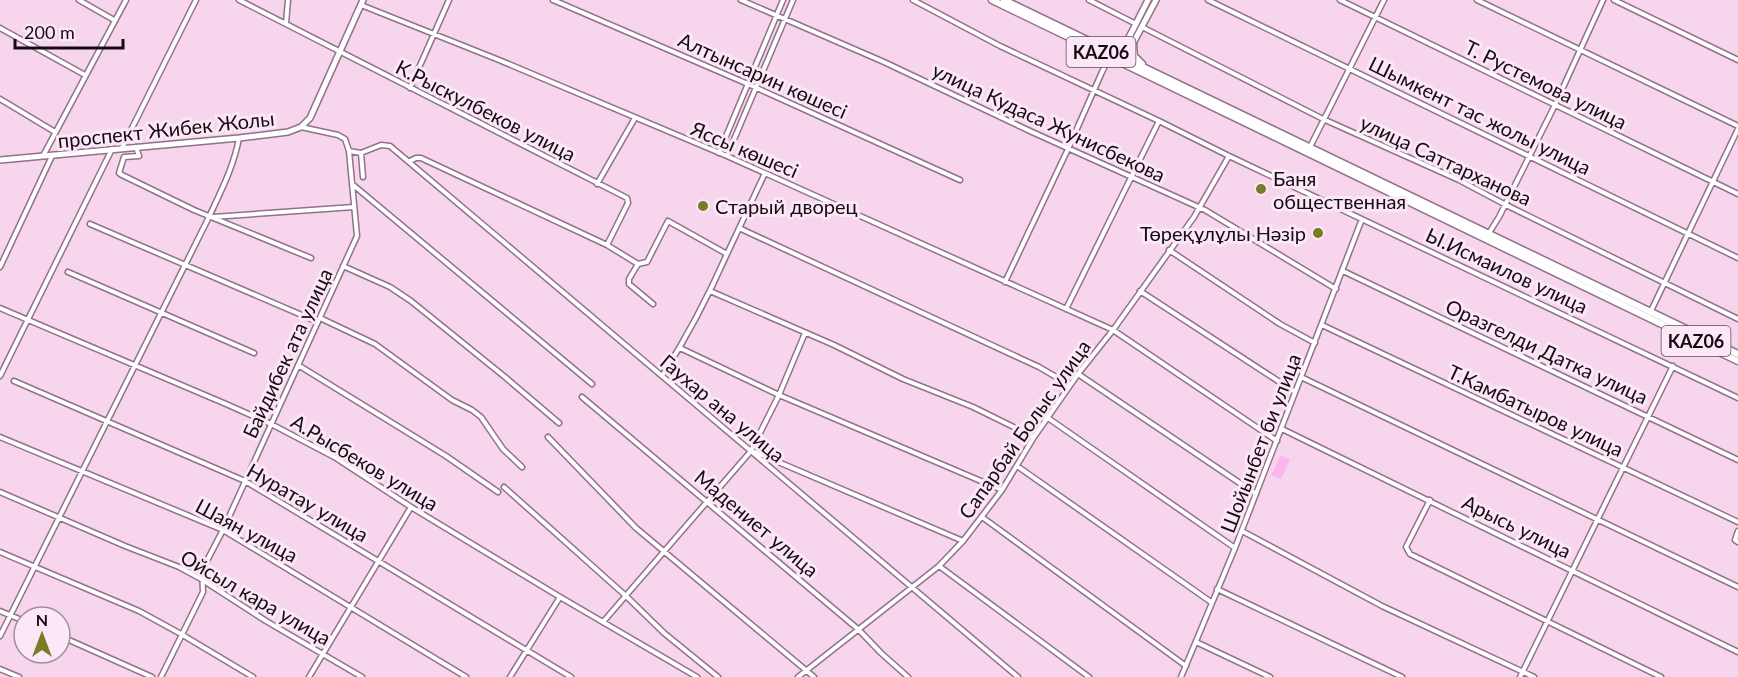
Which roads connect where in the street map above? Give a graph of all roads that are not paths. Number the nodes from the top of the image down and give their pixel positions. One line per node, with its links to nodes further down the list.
1 (79, 0): 27 (street)
2 (126, 0): 27 (street)
3 (196, 0): 56 (street)
4 (239, 0): 28 (street, К.Рыскулбеков улица)
5 (288, 0): 28 (street)
6 (449, 0): 32 (street)
7 (553, 0): 42 (street, Алтынсарин көшесі)
8 (741, 0): 24 (street, улица Кудаса Жунисбекова)
9 (783, 0): 24 (street)
10 (793, 0): 26 (street)
11 (913, 0): 45 (street, Ы.Исмаилов улица)
12 (992, 0): 37 (main road, KАZ06)
13 (1004, 0): 34 (main road, KАZ06)
14 (1089, 0): 29 (street)
15 (1148, 0): 29 (main road)
16 (1156, 0): 30 (main road)
17 (1208, 0): 39 (street, Шымкент тас жолы улица)
18 (1340, 0): 25 (street, Т. Рустемова улица)
19 (1384, 0): 25 (street)
20 (1477, 0): 35 (street)
21 (1603, 0): 35 (street)
22 (1614, 0): 38 (street)
23 (362, 3): 32 (street, Яссы көшесі); 36 (main road, проспект Жибек Жолы)
24 (776, 15): 26 (street, улица Кудаса Жунисбекова); 42 (street)
25 (1375, 17): 39 (street); 47 (street, Т. Рустемова улица)
26 (785, 19): 44 (street); 58 (street, улица Кудаса Жунисбекова)
27 (114, 20): 41 (street)
28 (286, 23): 36 (street, К.Рыскулбеков улица)
29 (1136, 24): 33 (main road)
30 (1142, 27): 33 (main road); 49 (street, улица Саттарханова)
31 (0, 28): 41 (street)
32 (434, 34): 43 (street); 48 (street, Яссы көшесі)
33 (1130, 43): 34 (main road); 37 (main road); 40 (main road)
34 (1099, 46): 37 (main road, KАZ06)
35 (1581, 50): 47 (street); 52 (street)
36 (340, 51): 43 (street, К.Рыскулбеков улица); 51 (main road, проспект Жибек Жолы)
37 (1119, 60): 40 (main road, KАZ06); 45 (street)
38 (1738, 60)
39 (1350, 68): 49 (street); 64 (street, Шымкент тас жолы улица)
40 (1150, 72): 59 (main road, KАZ06)
41 (85, 75): 53 (street)
42 (747, 84): 44 (street, Алтынсарин көшесі); 62 (street)
43 (410, 88): 76 (street, К.Рыскулбеков улица)
44 (755, 89): 66 (street); 74 (street, Алтынсарин көшесі)
45 (1093, 90): 50 (street, Ы.Исмаилов улица); 58 (street)
46 (0, 99): 53 (street)
47 (1555, 105): 64 (street); 75 (street, Т. Рустемова улица)
48 (634, 118): 62 (street, Яссы көшесі); 76 (street)
49 (1323, 119): 59 (street); 79 (street, улица Саттарханова)
50 (1159, 121): 67 (street, Ы.Исмаилов улица); 73 (street)
51 (301, 127): 54 (main road, проспект Жибек Жолы); 60 (street)
52 (1738, 128): 75 (street)
53 (55, 132): 65 (street)
54 (239, 138): 55 (main road, проспект Жибек Жолы); 82 (street)
55 (135, 147): 56 (main road, проспект Жибек Жолы); 82 (street)
56 (122, 148): 57 (main road, проспект Жибек Жолы)
57 (112, 149): 63 (main road, проспект Жибек Жолы); 110 (street)
58 (1068, 149): 73 (street, улица Кудаса Жунисбекова); 99 (street)
59 (1308, 150): 70 (main road, KАZ06)
60 (349, 151): 61 (street); 77 (street, Байдибек ата улица)
61 (361, 153): 69 (street, Гаухар ана улица); 72 (street)
62 (719, 153): 66 (street, Яссы көшесі)
63 (52, 155): 65 (main road, проспект Жибек Жолы); 96 (street)
64 (1529, 155): 79 (street); 86 (street, Шымкент тас жолы улица)
65 (43, 156): 68 (main road, проспект Жибек Жолы)
66 (727, 156): 71 (street, Яссы көшесі)
67 (1229, 156): 81 (street, Сапарбай Болыс улица); 83 (street, Ы.Исмаилов улица)
68 (0, 160)
69 (410, 161): 88 (street); 126 (street, Гаухар ана улица)
70 (1343, 167): 87 (main road, KАZ06); 108 (main road, KАZ06)
71 (765, 173): 85 (street); 99 (street, Яссы көшесі)
72 (363, 177)
73 (1131, 177): 81 (street, улица Кудаса Жунисбекова); 106 (street)
74 (960, 180)
75 (1713, 182): 78 (street, Т. Рустемова улица); 86 (street)
76 (597, 183): 88 (street, К.Рыскулбеков улица)
77 (351, 184): 80 (street, Байдибек ата улица); 129 (street)
78 (1738, 194)
79 (1506, 205): 87 (street); 100 (street, улица Саттарханова)
80 (354, 207): 82 (street); 95 (street, Байдибек ата улица)
81 (1199, 208): 89 (street, Сапарбай Болыс улица); 101 (street, улица Кудаса Жунисбекова)
82 (209, 217): 91 (street); 93 (street)
83 (1362, 219): 97 (street, Шойынбет би улица); 123 (street, Ы.Исмаилов улица)
84 (90, 224): 93 (street)
85 (740, 228): 90 (street); 130 (street)
86 (1688, 233): 92 (street, Шымкент тас жолы улица); 100 (street)
87 (1489, 234): 108 (main road, KАZ06)
88 (607, 245): 94 (street)
89 (1168, 250): 103 (street, Сапарбай Болыс улица); 116 (street)
90 (727, 254): 94 (street); 102 (street)
91 (311, 258)
92 (1738, 258)
93 (186, 264): 107 (street); 111 (street)
94 (638, 264): 104 (street)
95 (343, 266): 111 (street, Байдибек ата улица); 138 (street)
96 (0, 267)
97 (1343, 271): 101 (street, Шойынбет би улица); 135 (street, Оразгелди Датка улица)
98 (68, 272): 107 (street)
99 (1005, 282): 106 (street, Яссы көшесі)
100 (1665, 283): 108 (street); 109 (street, улица Саттарханова)
101 (1336, 289): 112 (street, Шойынбет би улица)
102 (710, 291): 115 (street); 117 (street)
103 (1140, 291): 114 (street, Сапарбай Болыс улица); 131 (street)
104 (653, 304)
105 (0, 308): 110 (street, А.Рысбеков улица)
106 (1066, 309): 114 (street, Яссы көшесі)
107 (162, 313): 118 (street); 122 (street)
108 (1649, 315): 113 (main road, KАZ06)
109 (1738, 319)
110 (27, 320): 122 (street, А.Рысбеков улица); 125 (street)
111 (319, 320): 121 (street, Байдибек ата улица); 148 (street)
112 (1322, 325): 116 (street, Шойынбет би улица); 149 (street, Т.Камбатыров улица)
113 (1678, 329): 119 (main road, KАZ06); 120 (main road, KАZ06)
114 (1113, 330): 124 (street, Сапарбай Болыс улица); 144 (street, Яссы көшесі)
115 (805, 333): 132 (street); 143 (street)
116 (1315, 343): 127 (street, Шойынбет би улица)
117 (680, 348): 126 (street); 132 (street)
118 (254, 353)
119 (1738, 354)
120 (1738, 361)
121 (298, 365): 139 (street, Байдибек ата улица); 155 (street)
122 (135, 366): 137 (street); 139 (street, А.Рысбеков улица)
123 (1673, 366): 134 (street, Ы.Исмаилов улица); 135 (street)
124 (1078, 374): 130 (street, Сапарбай Болыс улица); 156 (street)
125 (0, 376)
126 (662, 376): 145 (street, Гаухар ана улица)
127 (1301, 377): 131 (street, Шойынбет би улица); 162 (street)
128 (14, 381): 137 (street, Нуратау улица)
129 (592, 384)
130 (1070, 385): 136 (street, Сапарбай Болыс улица)
131 (1295, 392): 140 (street, Шойынбет би улица)
132 (779, 395): 145 (street); 153 (street)
133 (582, 397): 158 (street, Мадениет улица)
134 (1738, 398)
135 (1649, 416): 146 (street, Оразгелди Датка улица); 149 (street)
136 (1048, 418): 143 (street, Сапарбай Болыс улица); 169 (street)
137 (107, 420): 150 (street); 151 (street, Нуратау улица)
138 (559, 423)
139 (271, 424): 151 (street, Байдибек ата улица); 159 (street, А.Рысбеков улица)
140 (1282, 429): 144 (street, Шойынбет би улица); 157 (street, Арысь улица)
141 (0, 436): 150 (street, Шаян улица)
142 (548, 437): 171 (street)
143 (1034, 437): 147 (street, Сапарбай Болыс улица)
144 (1277, 441): 156 (street, Шойынбет би улица)
145 (751, 451): 158 (street); 168 (street); 178 (street, Гаухар ана улица)
146 (1738, 460)
147 (1017, 466): 153 (street, Сапарбай Болыс улица); 182 (street)
148 (522, 467)
149 (1622, 468): 162 (street); 163 (street, Т.Камбатыров улица)
150 (83, 471): 161 (street); 164 (street, Шаян улица)
151 (245, 481): 164 (street, Байдибек ата улица); 172 (street, Нуратау улица)
152 (504, 487): 180 (street)
153 (1002, 490): 160 (street, Сапарбай Болыс улица)
154 (0, 492): 161 (street, Ойсыл кара улица)
155 (498, 492)
156 (1256, 494): 165 (street, Шойынбет би улица)
157 (1430, 500): 175 (street, Арысь улица); 186 (street)
158 (708, 501): 171 (street); 188 (street, Мадениет улица)
159 (411, 507): 172 (street); 181 (street, А.Рысбеков улица)
160 (982, 517): 168 (street, Сапарбай Болыс улица); 196 (street)
161 (59, 518): 174 (street); 176 (street, Ойсыл кара улица)
162 (1597, 519): 175 (street); 177 (street)
163 (1738, 522)
164 (223, 530): 176 (street, Байдибек ата улица); 183 (street, Шаян улица)
165 (1242, 531): 169 (street, Шойынбет би улица); 199 (street)
166 (1738, 531): 167 (street)
167 (1737, 541)
168 (963, 542): 173 (street, Сапарбай Болыс улица)
169 (1235, 548): 179 (street, Шойынбет би улица)
170 (0, 552): 174 (street)
171 (665, 552): 180 (street); 198 (street)
172 (379, 561): 183 (street); 193 (street, Нуратау улица)
173 (939, 566): 178 (street, Сапарбай Болыс улица); 215 (street)
174 (35, 567): 185 (street); 189 (street)
175 (1571, 570): 186 (street); 194 (street, Арысь улица)
176 (201, 579): 189 (street, Байдибек ата улица); 195 (street, Ойсыл кара улица)
177 (1738, 587)
178 (911, 588): 188 (street, Сапарбай Болыс улица); 200 (street, Гаухар ана улица)
179 (1217, 589): 182 (street, Шойынбет би улица); 218 (street)
180 (626, 596): 187 (street); 211 (street)
181 (560, 597): 187 (street, А.Рысбеков улица); 193 (street)
182 (1211, 602): 192 (street, Шойынбет би улица)
183 (351, 607): 195 (street); 207 (street, Шаян улица)
184 (0, 611): 185 (street)
185 (10, 615): 190 (street)
186 (1547, 621): 199 (street); 221 (street)
187 (603, 622): 210 (street, А.Рысбеков улица)
188 (859, 630): 198 (street, Сапарбай Болыс улица); 214 (street, Мадениет улица)
189 (181, 634): 203 (street, Байдибек ата улица); 204 (street)
190 (0, 636)
191 (72, 641): 202 (street)
192 (1196, 642): 196 (street, Шойынбет би улица); 217 (street)
193 (527, 650): 208 (street); 209 (street, Нуратау улица)
194 (1738, 652)
195 (323, 654): 205 (street); 206 (street, Ойсыл кара улица)
196 (1186, 666): 216 (street, Шойынбет би улица)
197 (0, 669): 201 (street)
198 (807, 670): 212 (street, Сапарбай Болыс улица); 213 (street)
199 (1522, 671): 219 (street); 220 (street)
200 (1016, 676)
201 (19, 677)
202 (152, 677)
203 (161, 677)
204 (253, 677)
205 (309, 677)
206 (362, 677)
207 (466, 677)
208 (510, 677)
209 (572, 677)
210 (698, 677)
211 (718, 677)
212 (798, 677)
213 (814, 677)
214 (908, 677)
215 (1089, 677)
216 (1181, 677)
217 (1270, 677)
218 (1402, 677)
219 (1520, 677)
220 (1534, 677)
221 (1661, 677)

